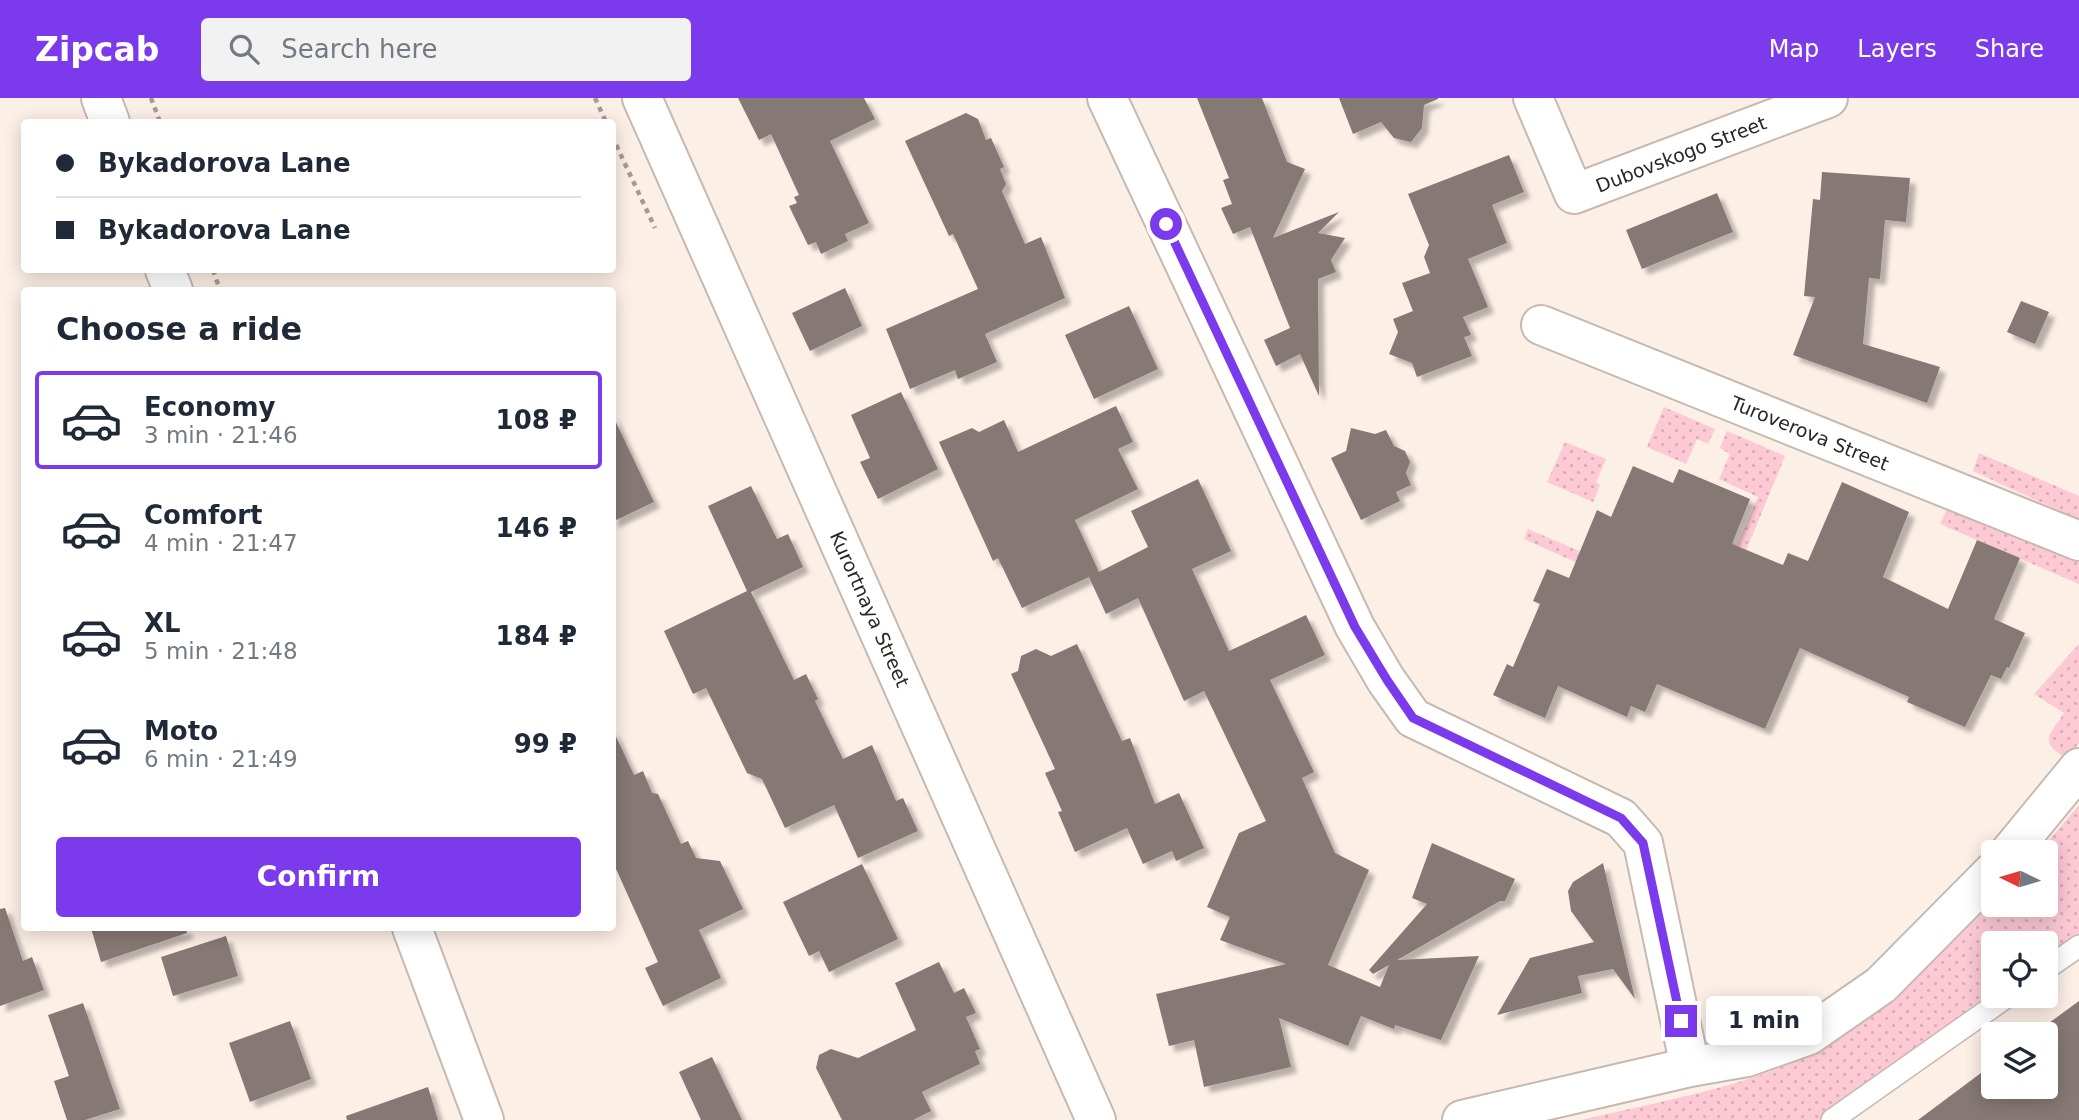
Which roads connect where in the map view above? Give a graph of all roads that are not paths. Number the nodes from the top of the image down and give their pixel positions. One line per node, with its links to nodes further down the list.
1 (101, 98): 6 (street)
2 (642, 98): 18 (street, Kurortnaya Street)
3 (1107, 98): 16 (street)
4 (1533, 98): 5 (street, Dubovskogo Street)
5 (1828, 98)
6 (109, 119)
7 (1541, 325): 8 (street, Turoverova Street)
8 (2079, 541)
9 (2079, 768): 10 (street)
10 (2020, 840)
11 (1981, 884): 16 (street)
12 (413, 931): 17 (street)
13 (2079, 946): 14 (lane)
14 (2058, 961)
15 (1991, 1008): 20 (lane)
16 (1690, 1067): 19 (street)
17 (484, 1120)
18 (1096, 1120)
19 (1462, 1120)
20 (1832, 1120)

